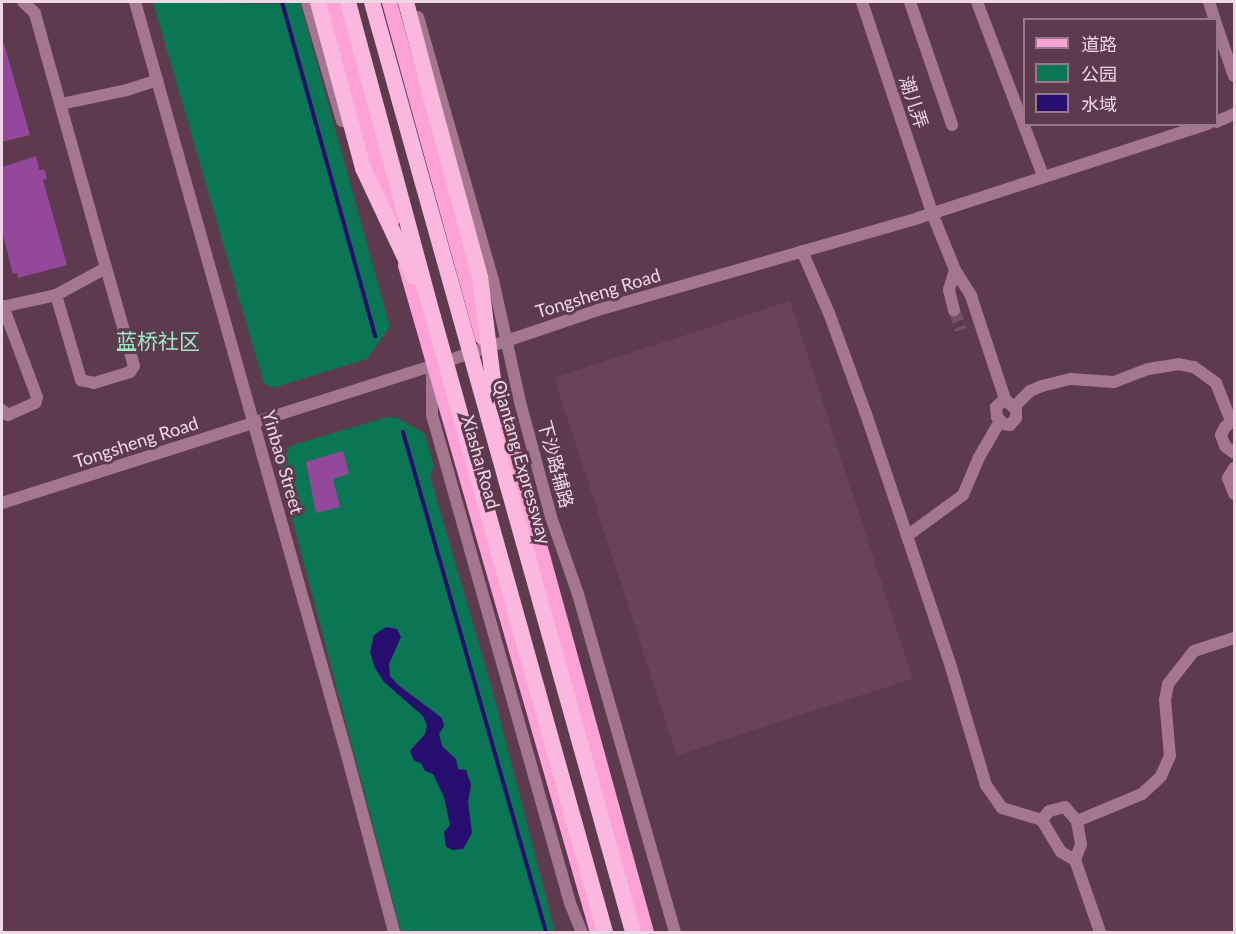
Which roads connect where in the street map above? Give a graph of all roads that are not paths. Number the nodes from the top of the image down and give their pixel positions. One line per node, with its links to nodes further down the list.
1 (23, 2): 19 (street)
2 (135, 2): 18 (street, Yinbao Street)
3 (307, 2): 29 (street)
4 (318, 2): 35 (highway, bridge)
5 (333, 2): 29 (main road, Xiasha Road)
6 (348, 2): 35 (highway, bridge)
7 (372, 2): 46 (highway, Qiantang Expressway, bridge)
8 (389, 2): 37 (main road, Xiasha Road)
9 (406, 2): 46 (highway, bridge)
10 (414, 2): 36 (street, 下沙路辅路)
11 (862, 2): 27 (street, 潮儿弄)
12 (910, 2): 23 (street)
13 (977, 2): 22 (street)
14 (1209, 2): 15 (street)
15 (1214, 18)
16 (1218, 30): 17 (street)
17 (1234, 76)
18 (157, 80): 19 (street); 43 (street, Yinbao Street)
19 (61, 105): 30 (street)
20 (1234, 114): 21 (street)
21 (1218, 121)
22 (1023, 123)
23 (952, 125)
24 (1024, 126): 26 (street)
25 (1202, 126): 26 (street, Tongsheng Road)
26 (1043, 176): 27 (street, Tongsheng Road)
27 (932, 213): 28 (street, Tongsheng Road); 31 (street, 潮儿弄)
28 (802, 251): 36 (street, Tongsheng Road); 49 (street)
29 (403, 258): 38 (main road, Xiasha Road)
30 (106, 268): 32 (street); 32 (street)
31 (955, 270): 34 (street); 39 (street, 潮儿弄)
32 (56, 295): 33 (street)
33 (2, 306): 40 (street)
34 (954, 310)
35 (433, 317): 57 (highway, bridge)
36 (508, 340): 37 (street, Tongsheng Road); 60 (street, 下沙路辅路)
37 (485, 347): 38 (street, Tongsheng Road); 59 (main road, Xiasha Road)
38 (432, 366): 43 (street, Tongsheng Road); 55 (street); 56 (main road, Xiasha Road)
39 (1010, 403): 41 (street); 42 (street); 42 (street)
40 (2, 410)
41 (1233, 420): 44 (street)
42 (1000, 421): 49 (street)
43 (254, 423): 48 (street, Tongsheng Road); 54 (street, Yinbao Street)
44 (1234, 453)
45 (1234, 468): 47 (street)
46 (505, 473): 58 (highway, Qiantang Expressway, bridge)
47 (1234, 494)
48 (2, 503)
49 (907, 536): 51 (street)
50 (1234, 638): 52 (street)
51 (1042, 820): 52 (street); 53 (street)
52 (1077, 821): 53 (street)
53 (1075, 860): 61 (street)
54 (394, 933)
55 (582, 933)
56 (597, 933)
57 (605, 933)
58 (633, 933)
59 (646, 933)
60 (675, 933)
61 (1100, 933)

